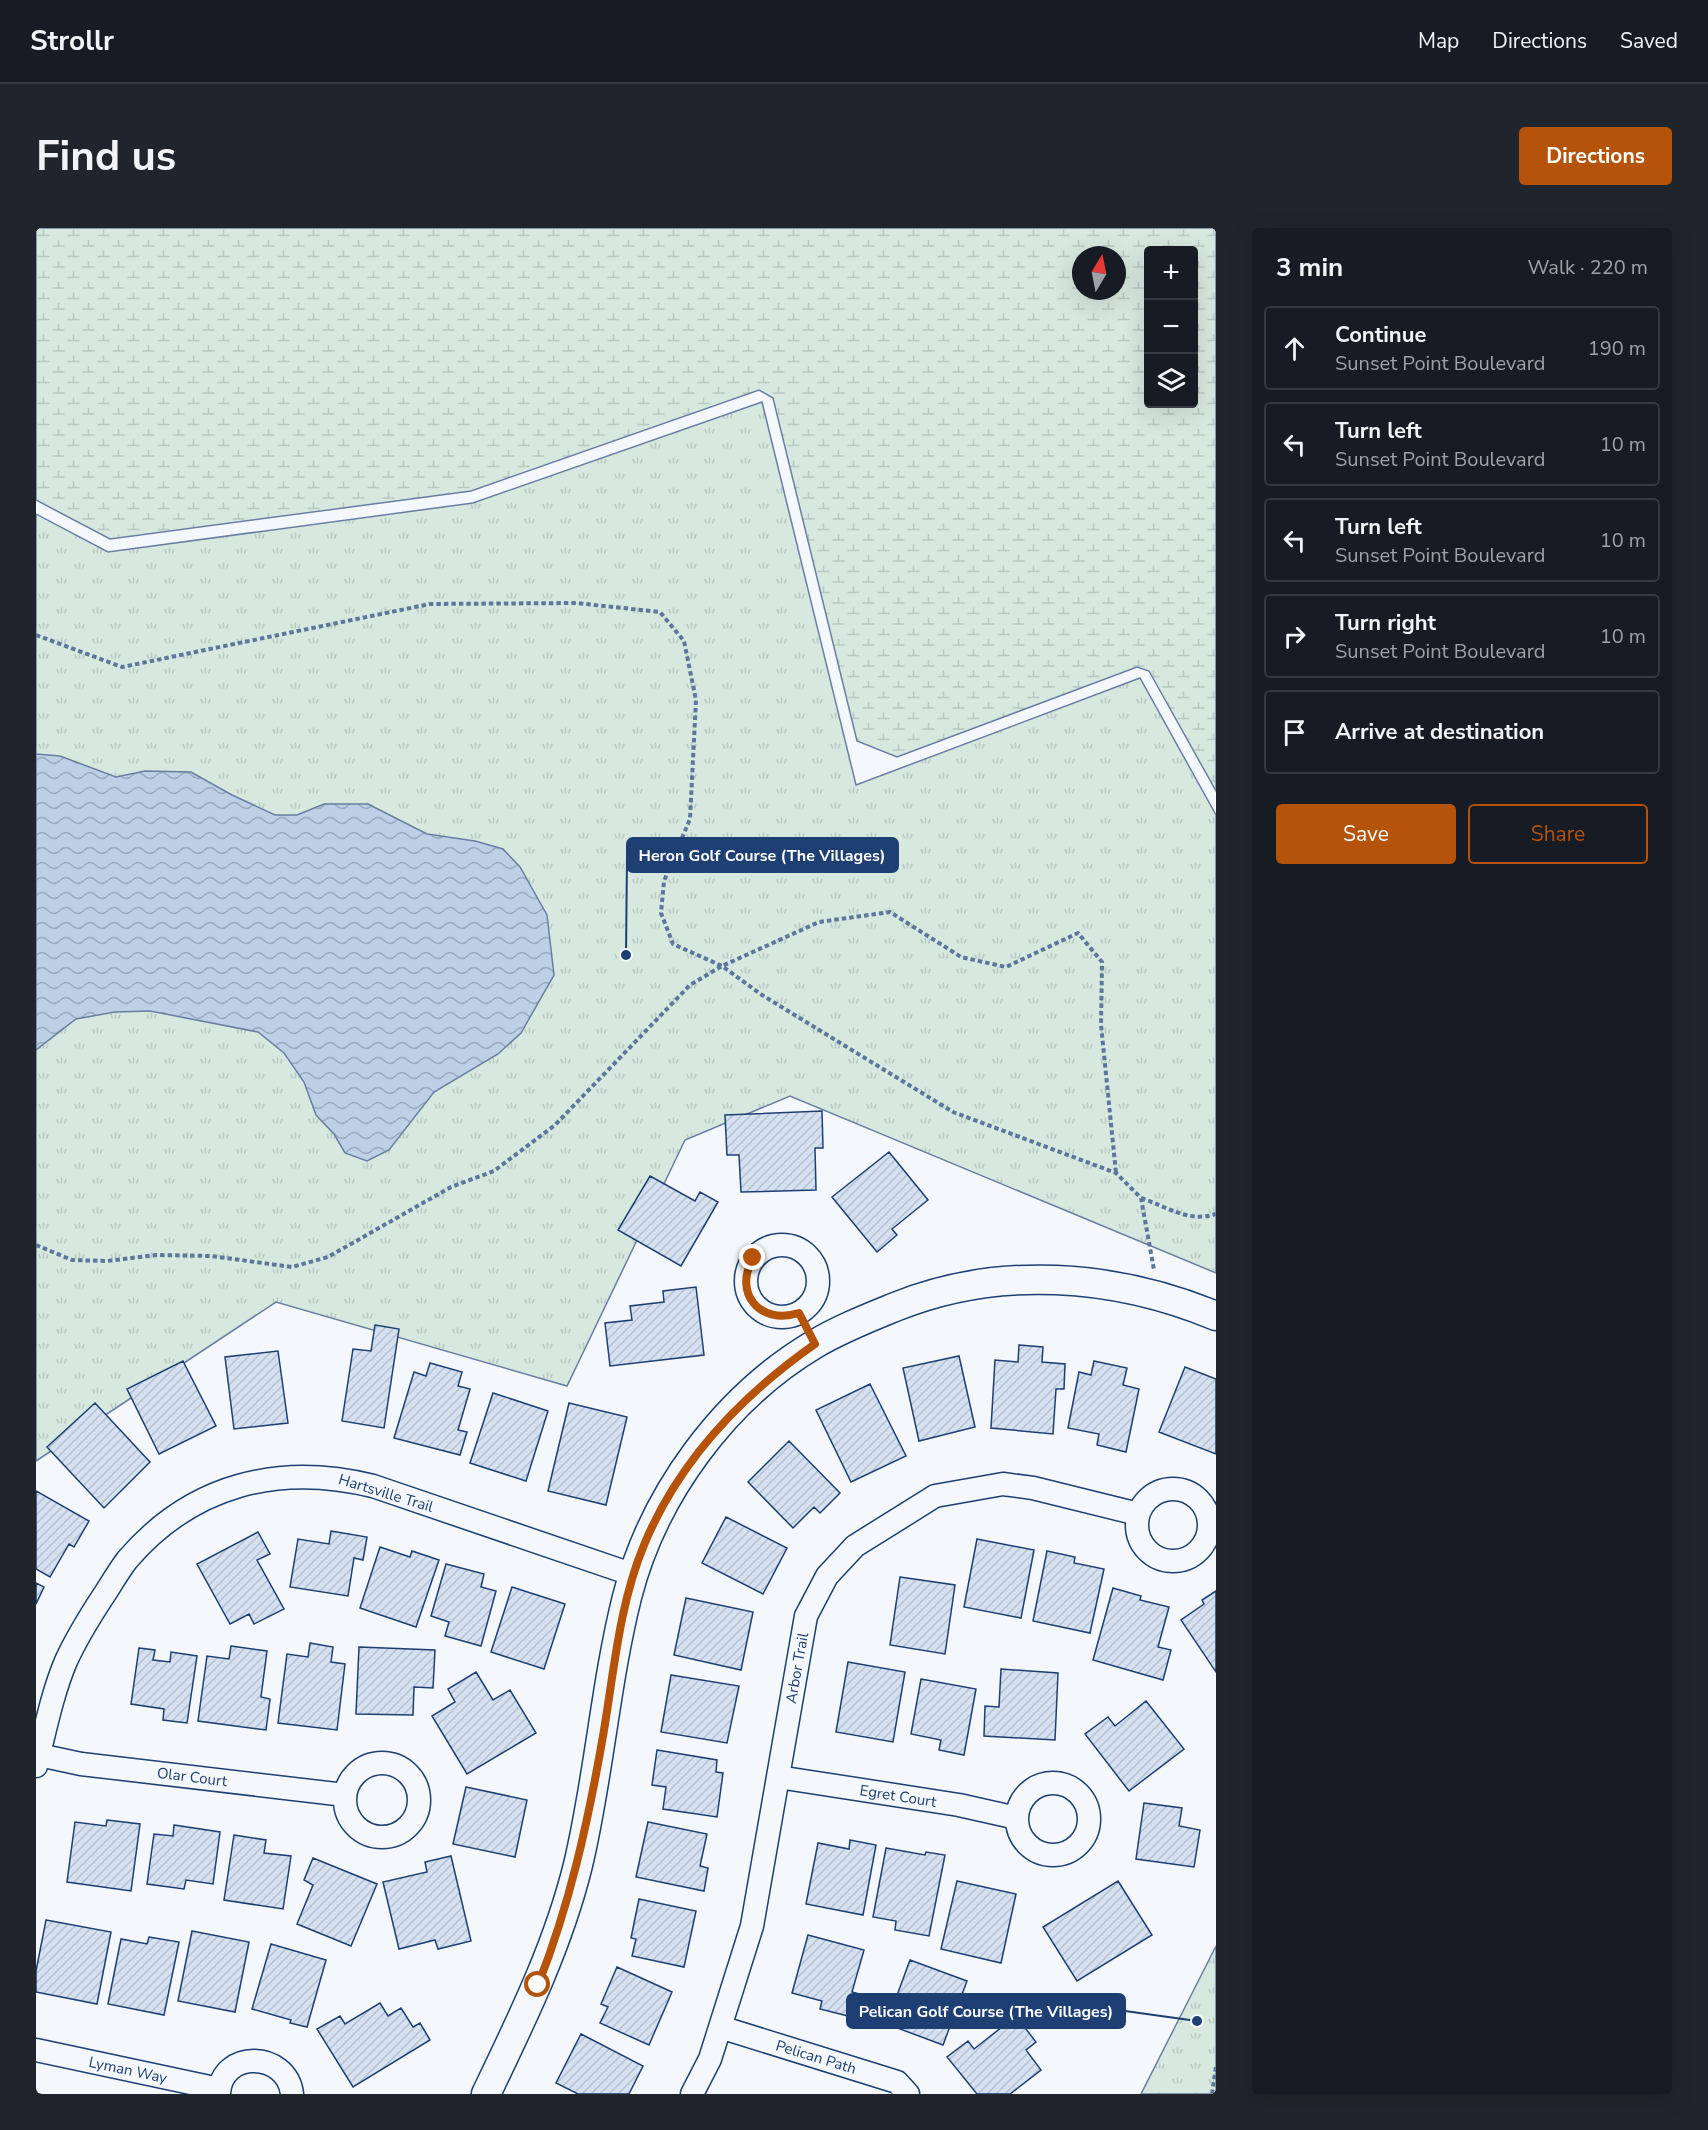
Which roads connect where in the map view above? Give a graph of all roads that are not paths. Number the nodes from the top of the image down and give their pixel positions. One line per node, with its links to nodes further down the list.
1 (799, 1313): 3 (street)
2 (1216, 1316): 3 (street)
3 (815, 1344): 5 (street)
4 (1138, 1514): 7 (street, Arbor Trail)
5 (634, 1575): 6 (street, Hartsville Trail); 14 (street)
6 (37, 1761): 8 (street, Olar Court)
7 (778, 1777): 9 (street, Egret Court); 10 (street, Arbor Trail)
8 (345, 1795)
9 (1017, 1818)
10 (720, 2027): 15 (street, Arbor Trail); 16 (street, Pelican Path)
11 (36, 2050): 12 (street, Lyman Way)
12 (219, 2091): 13 (street, Lyman Way)
13 (292, 2094)
14 (486, 2094)
15 (692, 2094)
16 (908, 2094)

